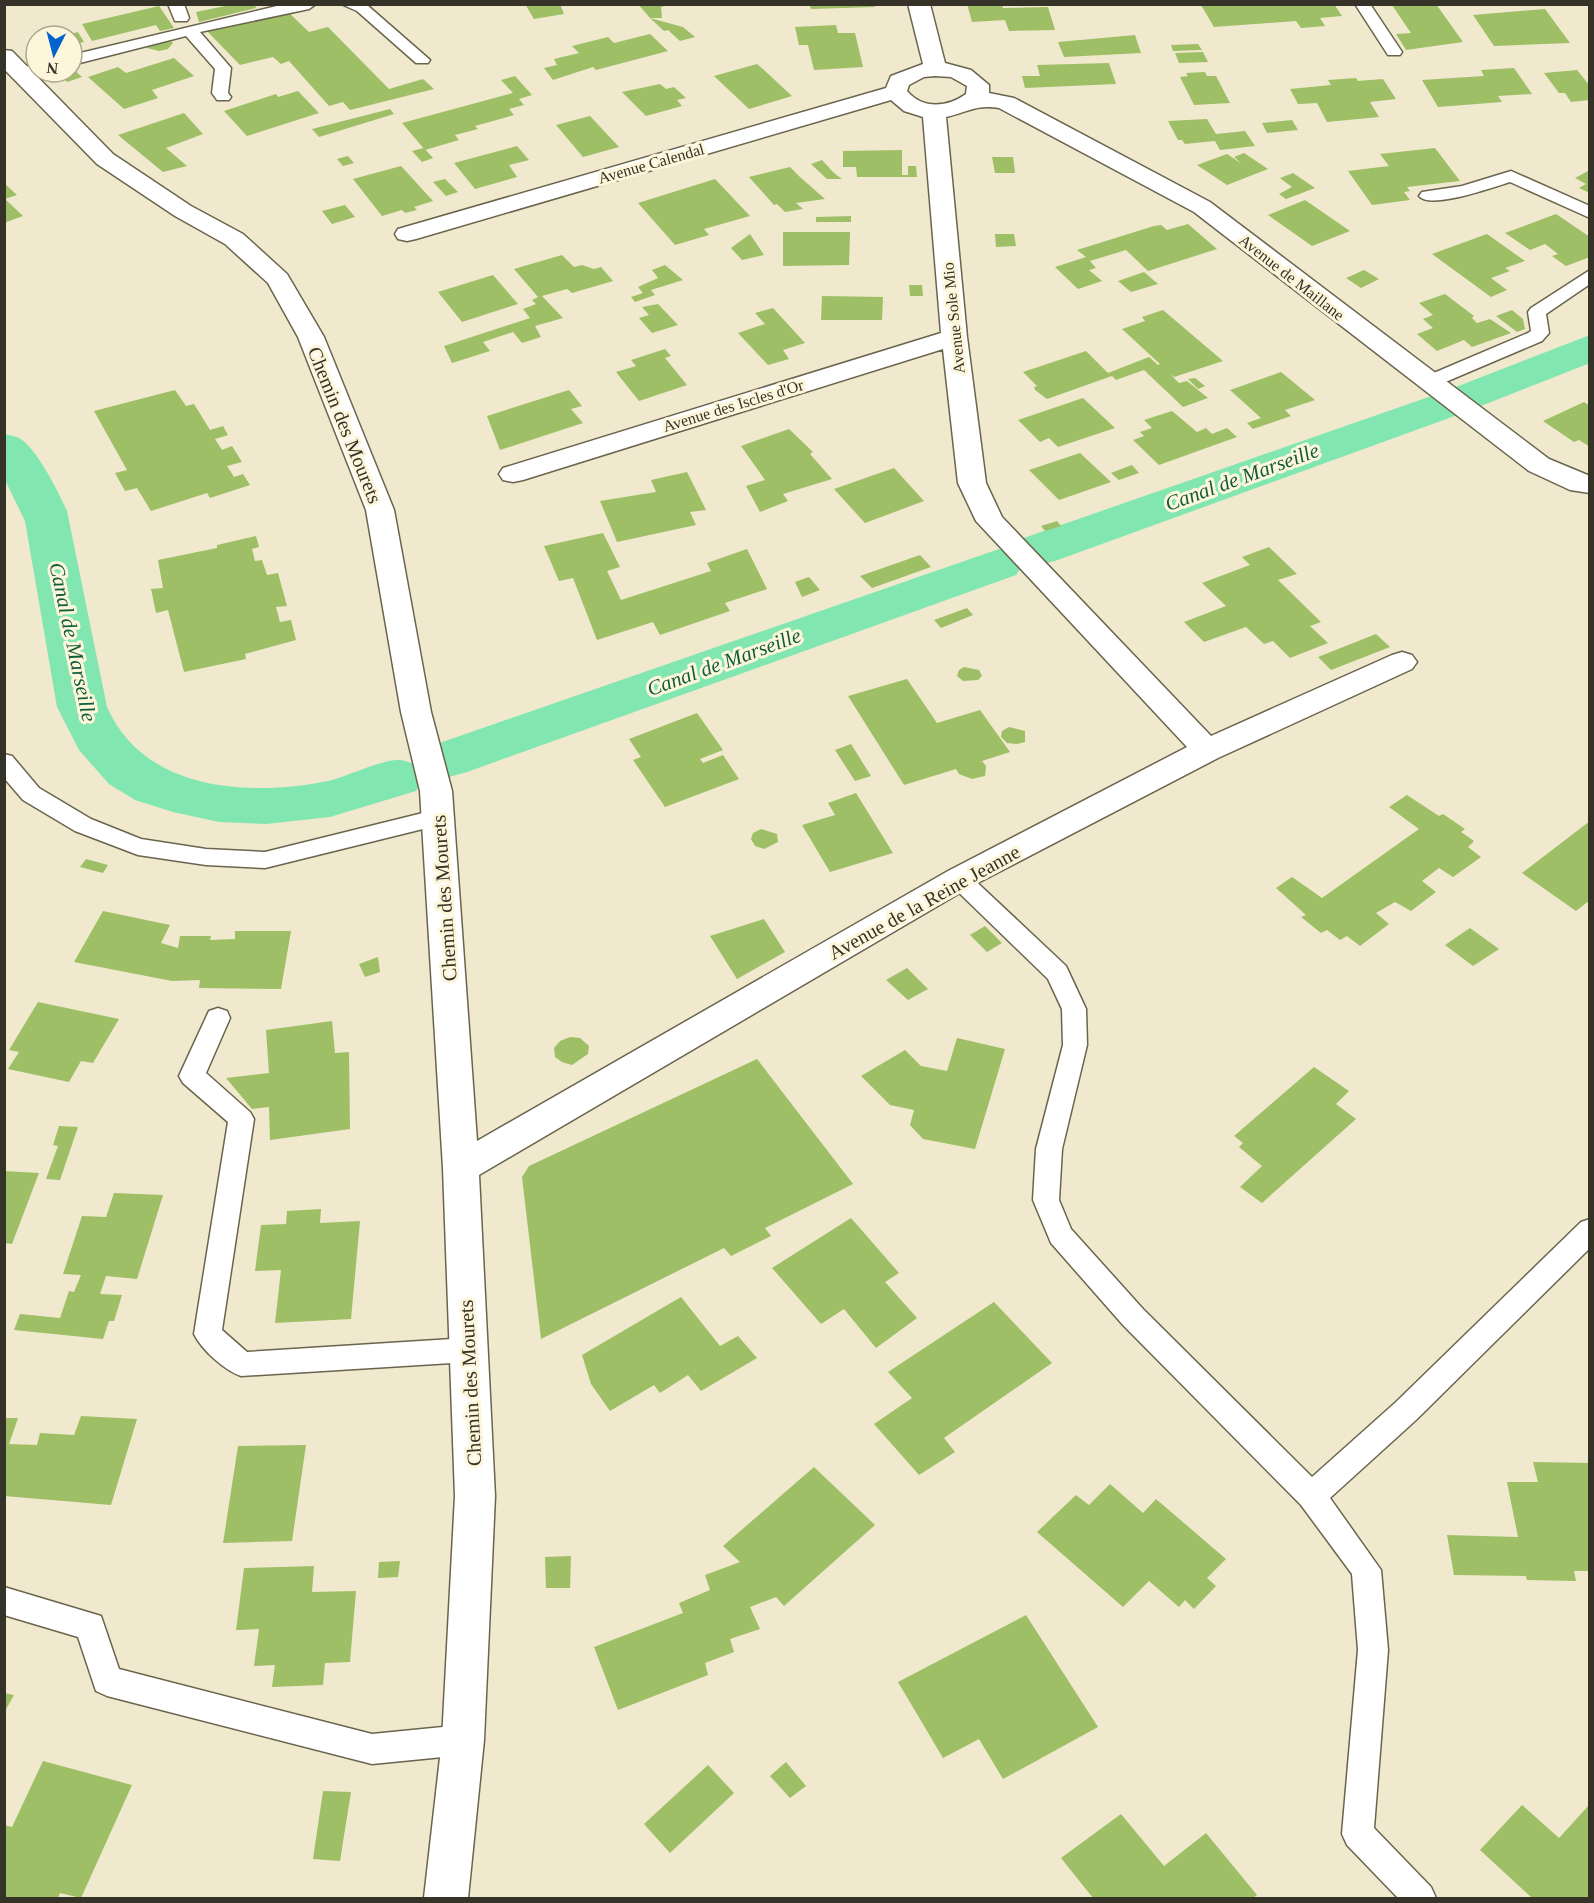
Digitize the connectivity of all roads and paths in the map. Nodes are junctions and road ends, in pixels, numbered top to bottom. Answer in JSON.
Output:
{"nodes":[{"id":1,"x":309,"y":4,"type":"edge"},
{"id":2,"x":348,"y":4,"type":"edge"},
{"id":3,"x":919,"y":4,"type":"edge"},
{"id":4,"x":1362,"y":4,"type":"edge"},
{"id":5,"x":182,"y":17,"type":"edge"},
{"id":6,"x":1394,"y":52,"type":"dead end"},
{"id":7,"x":84,"y":55,"type":"edge"},
{"id":8,"x":422,"y":60,"type":"dead end"},
{"id":9,"x":21,"y":66,"type":"edge"},
{"id":10,"x":935,"y":69,"type":"junction"},
{"id":11,"x":896,"y":92,"type":"junction"},
{"id":12,"x":223,"y":97,"type":"dead end"},
{"id":13,"x":977,"y":97,"type":"junction"},
{"id":14,"x":934,"y":111,"type":"junction"},
{"id":15,"x":1428,"y":195,"type":"dead end"},
{"id":16,"x":1590,"y":213,"type":"edge"},
{"id":17,"x":407,"y":234,"type":"dead end"},
{"id":18,"x":1590,"y":275,"type":"edge"},
{"id":19,"x":954,"y":337,"type":"junction"},
{"id":20,"x":1435,"y":387,"type":"junction"},
{"id":21,"x":513,"y":474,"type":"dead end"},
{"id":22,"x":1590,"y":485,"type":"edge"},
{"id":23,"x":1402,"y":662,"type":"dead end"},
{"id":24,"x":1207,"y":750,"type":"junction"},
{"id":25,"x":4,"y":762,"type":"edge"},
{"id":26,"x":438,"y":804,"type":"junction"},
{"id":27,"x":959,"y":879,"type":"junction"},
{"id":28,"x":218,"y":1018,"type":"dead end"},
{"id":29,"x":460,"y":1168,"type":"junction"},
{"id":30,"x":1590,"y":1230,"type":"edge"},
{"id":31,"x":468,"y":1350,"type":"junction"},
{"id":32,"x":1311,"y":1496,"type":"junction"},
{"id":33,"x":4,"y":1601,"type":"edge"},
{"id":34,"x":463,"y":1740,"type":"junction"},
{"id":35,"x":446,"y":1899,"type":"edge"},
{"id":36,"x":1420,"y":1899,"type":"edge"}],
"edges":[{"from":1,"to":5,"type":"lane"},
{"from":2,"to":8,"type":"lane"},
{"from":3,"to":10,"type":"street"},
{"from":4,"to":6,"type":"lane"},
{"from":5,"to":7,"type":"lane"},
{"from":5,"to":12,"type":"lane"},
{"from":9,"to":26,"type":"street","name":"Chemin des Mourets"},
{"from":10,"to":11,"type":"street"},
{"from":10,"to":13,"type":"street"},
{"from":11,"to":14,"type":"street"},
{"from":11,"to":17,"type":"street","name":"Avenue Calendal"},
{"from":13,"to":14,"type":"street"},
{"from":13,"to":20,"type":"street","name":"Avenue de Maillane"},
{"from":14,"to":19,"type":"street","name":"Avenue Sole Mio"},
{"from":15,"to":16,"type":"lane"},
{"from":18,"to":20,"type":"lane"},
{"from":19,"to":21,"type":"street","name":"Avenue des Iscles d'Or"},
{"from":19,"to":24,"type":"street","name":"Avenue Sole Mio"},
{"from":20,"to":22,"type":"street","name":"Avenue de Maillane"},
{"from":23,"to":24,"type":"street","name":"Avenue de la Reine Jeanne"},
{"from":24,"to":27,"type":"street","name":"Avenue de la Reine Jeanne"},
{"from":25,"to":26,"type":"lane"},
{"from":26,"to":29,"type":"street","name":"Chemin des Mourets"},
{"from":27,"to":29,"type":"street","name":"Avenue de la Reine Jeanne"},
{"from":27,"to":32,"type":"lane"},
{"from":28,"to":31,"type":"lane"},
{"from":29,"to":31,"type":"street","name":"Chemin des Mourets"},
{"from":30,"to":32,"type":"lane"},
{"from":31,"to":34,"type":"street","name":"Chemin des Mourets"},
{"from":32,"to":36,"type":"lane"},
{"from":33,"to":34,"type":"lane"},
{"from":34,"to":35,"type":"street","name":"Chemin des Mourets"}]}
